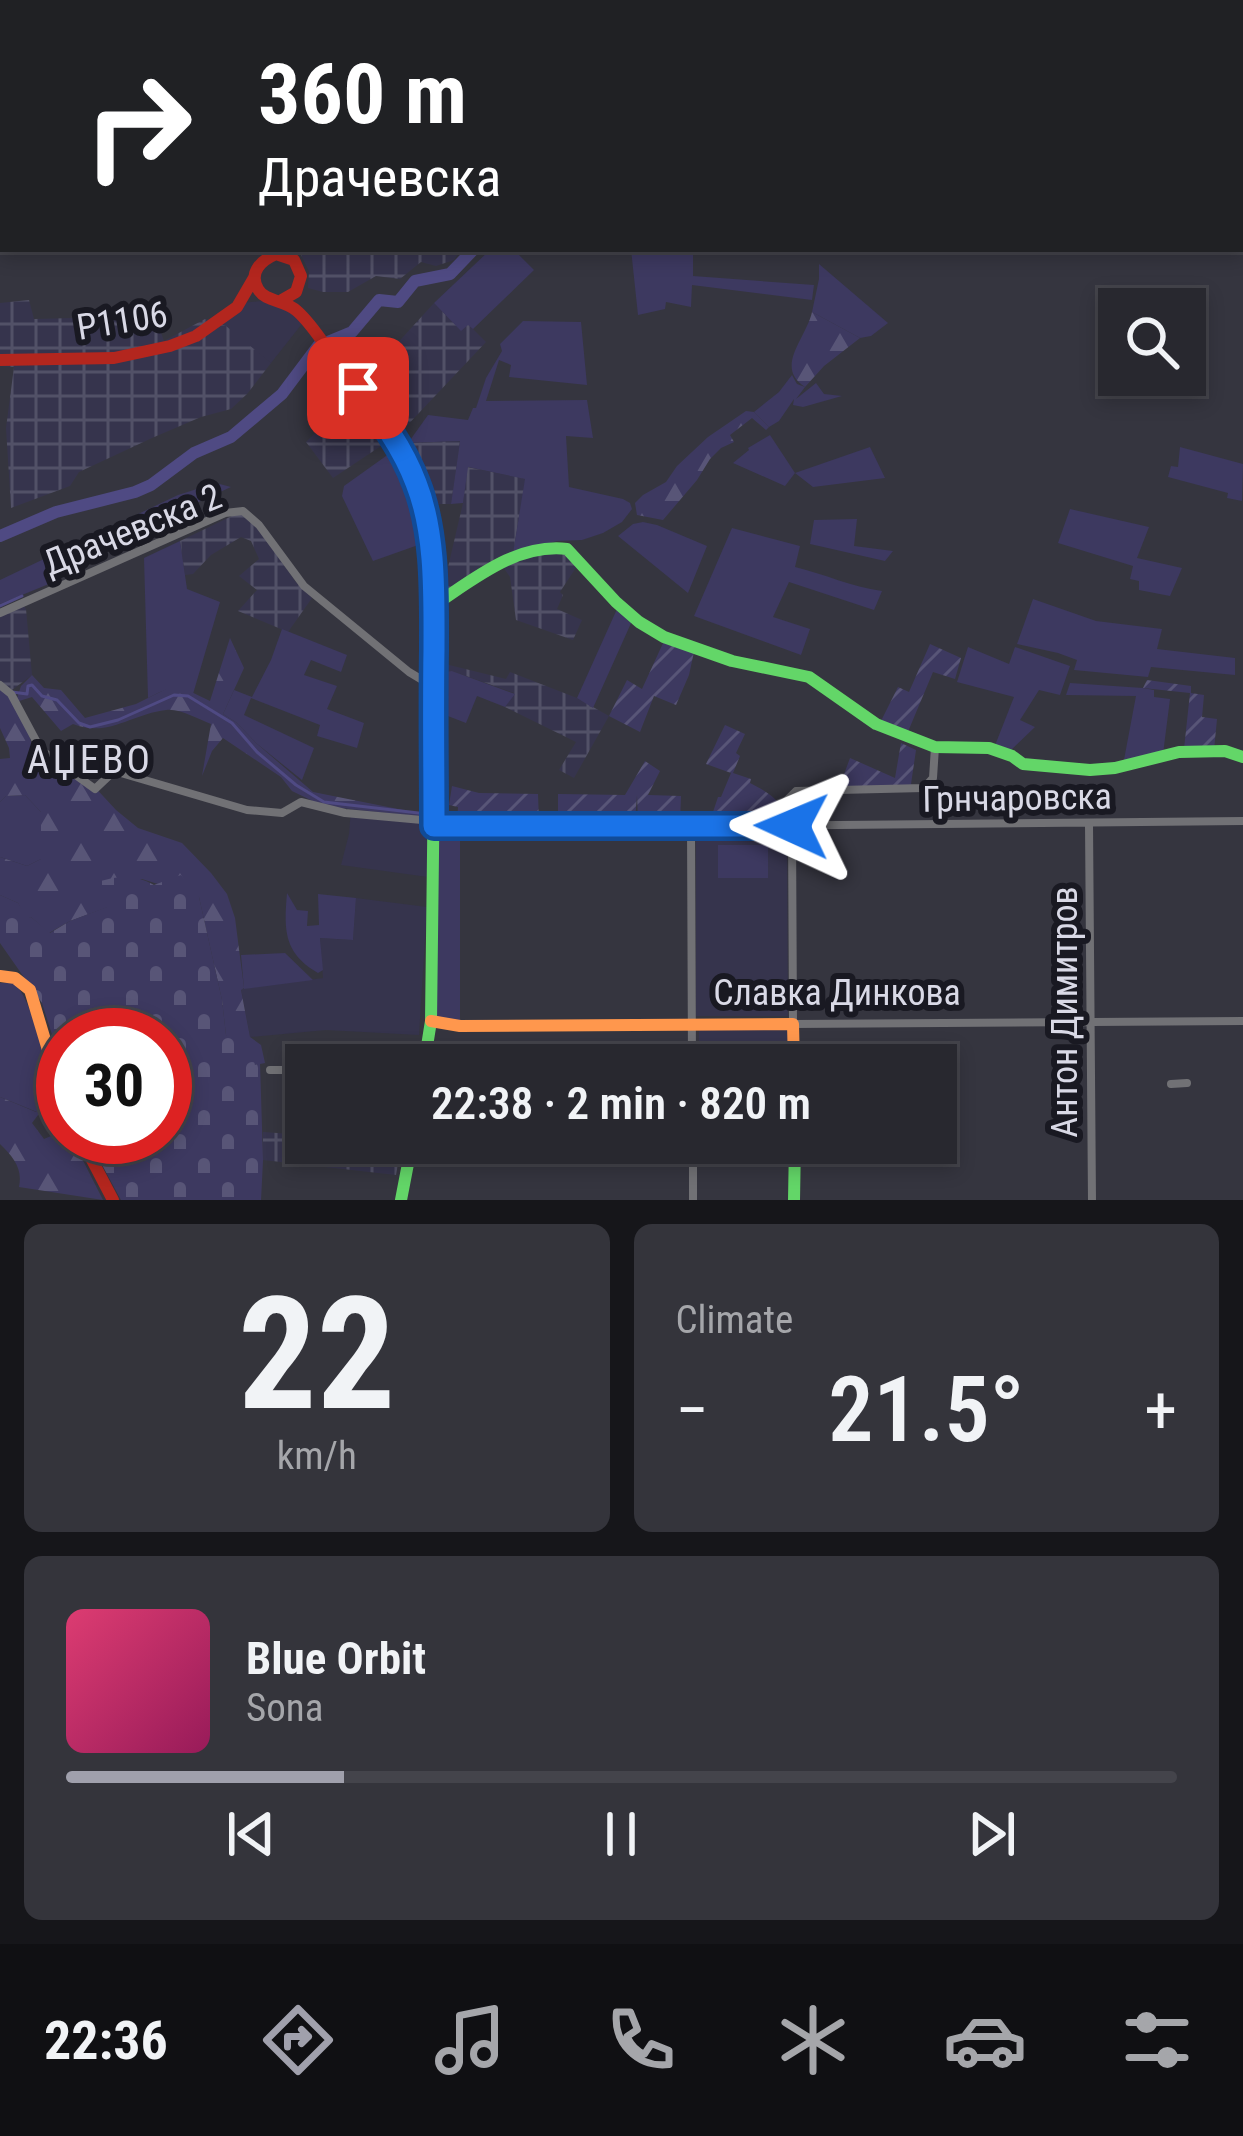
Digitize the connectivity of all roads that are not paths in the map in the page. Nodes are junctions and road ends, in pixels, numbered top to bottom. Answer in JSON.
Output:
{"nodes":[{"id":1,"x":273,"y":252,"type":"edge"},
{"id":2,"x":292,"y":255,"type":"edge"},
{"id":3,"x":255,"y":276,"type":"junction"},
{"id":4,"x":296,"y":292,"type":"junction"},
{"id":5,"x":277,"y":300,"type":"junction"},
{"id":6,"x":241,"y":303,"type":"junction"},
{"id":7,"x":299,"y":313,"type":"junction"},
{"id":8,"x":0,"y":360,"type":"edge"},
{"id":9,"x":433,"y":606,"type":"junction"},
{"id":10,"x":0,"y":613,"type":"edge"},
{"id":11,"x":0,"y":685,"type":"edge"},
{"id":12,"x":434,"y":687,"type":"junction"},
{"id":13,"x":935,"y":747,"type":"junction"},
{"id":14,"x":1243,"y":757,"type":"edge"},
{"id":15,"x":1243,"y":821,"type":"edge"},
{"id":16,"x":434,"y":823,"type":"junction"},
{"id":17,"x":1089,"y":824,"type":"junction"},
{"id":18,"x":691,"y":826,"type":"junction"},
{"id":19,"x":792,"y":826,"type":"junction"},
{"id":20,"x":0,"y":976,"type":"edge"},
{"id":21,"x":36,"y":1011,"type":"edge"},
{"id":22,"x":1243,"y":1021,"type":"edge"},
{"id":23,"x":1090,"y":1022,"type":"junction"},
{"id":24,"x":436,"y":1023,"type":"junction"},
{"id":25,"x":692,"y":1023,"type":"junction"},
{"id":26,"x":793,"y":1024,"type":"junction"},
{"id":27,"x":430,"y":1044,"type":"edge"},
{"id":28,"x":692,"y":1044,"type":"edge"},
{"id":29,"x":793,"y":1044,"type":"edge"},
{"id":30,"x":270,"y":1070,"type":"dead end"},
{"id":31,"x":285,"y":1070,"type":"edge"},
{"id":32,"x":1171,"y":1084,"type":"dead end"},
{"id":33,"x":1186,"y":1084,"type":"dead end"},
{"id":34,"x":94,"y":1164,"type":"edge"},
{"id":35,"x":408,"y":1164,"type":"edge"},
{"id":36,"x":693,"y":1164,"type":"edge"},
{"id":37,"x":795,"y":1164,"type":"edge"},
{"id":38,"x":113,"y":1200,"type":"edge"},
{"id":39,"x":400,"y":1200,"type":"edge"},
{"id":40,"x":693,"y":1200,"type":"edge"},
{"id":41,"x":794,"y":1200,"type":"edge"},
{"id":42,"x":1092,"y":1200,"type":"edge"}],
"edges":[{"from":1,"to":2,"type":"street"},
{"from":1,"to":3,"type":"street"},
{"from":2,"to":4,"type":"street"},
{"from":3,"to":5,"type":"street"},
{"from":3,"to":6,"type":"street"},
{"from":4,"to":5,"type":"street"},
{"from":4,"to":7,"type":"street"},
{"from":5,"to":6,"type":"street"},
{"from":5,"to":7,"type":"street"},
{"from":6,"to":8,"type":"street","name":"P1106"},
{"from":7,"to":9,"type":"street"},
{"from":9,"to":12,"type":"street"},
{"from":9,"to":13,"type":"street"},
{"from":10,"to":12,"type":"street","name":"Драчевска 2"},
{"from":11,"to":16,"type":"street","name":"Грнчаровска"},
{"from":12,"to":16,"type":"street"},
{"from":13,"to":14,"type":"street"},
{"from":13,"to":19,"type":"street","name":"Грнчаровска"},
{"from":15,"to":17,"type":"street","name":"Грнчаровска"},
{"from":16,"to":18,"type":"street","name":"Грнчаровска"},
{"from":16,"to":24,"type":"street"},
{"from":17,"to":19,"type":"street","name":"Грнчаровска"},
{"from":17,"to":23,"type":"street","name":"Антон Димитров"},
{"from":18,"to":19,"type":"street","name":"Грнчаровска"},
{"from":18,"to":25,"type":"street"},
{"from":19,"to":26,"type":"street"},
{"from":20,"to":21,"type":"street"},
{"from":22,"to":23,"type":"street","name":"Славка Динкова"},
{"from":23,"to":26,"type":"street","name":"Славка Динкова"},
{"from":23,"to":42,"type":"street","name":"Антон Димитров"},
{"from":24,"to":25,"type":"street","name":"Славка Динкова"},
{"from":24,"to":27,"type":"street"},
{"from":25,"to":26,"type":"street","name":"Славка Динкова"},
{"from":25,"to":28,"type":"street"},
{"from":26,"to":29,"type":"street"},
{"from":30,"to":31,"type":"street"},
{"from":32,"to":33,"type":"street"},
{"from":34,"to":38,"type":"street"},
{"from":35,"to":39,"type":"street"},
{"from":36,"to":40,"type":"street"},
{"from":37,"to":41,"type":"street"}]}
